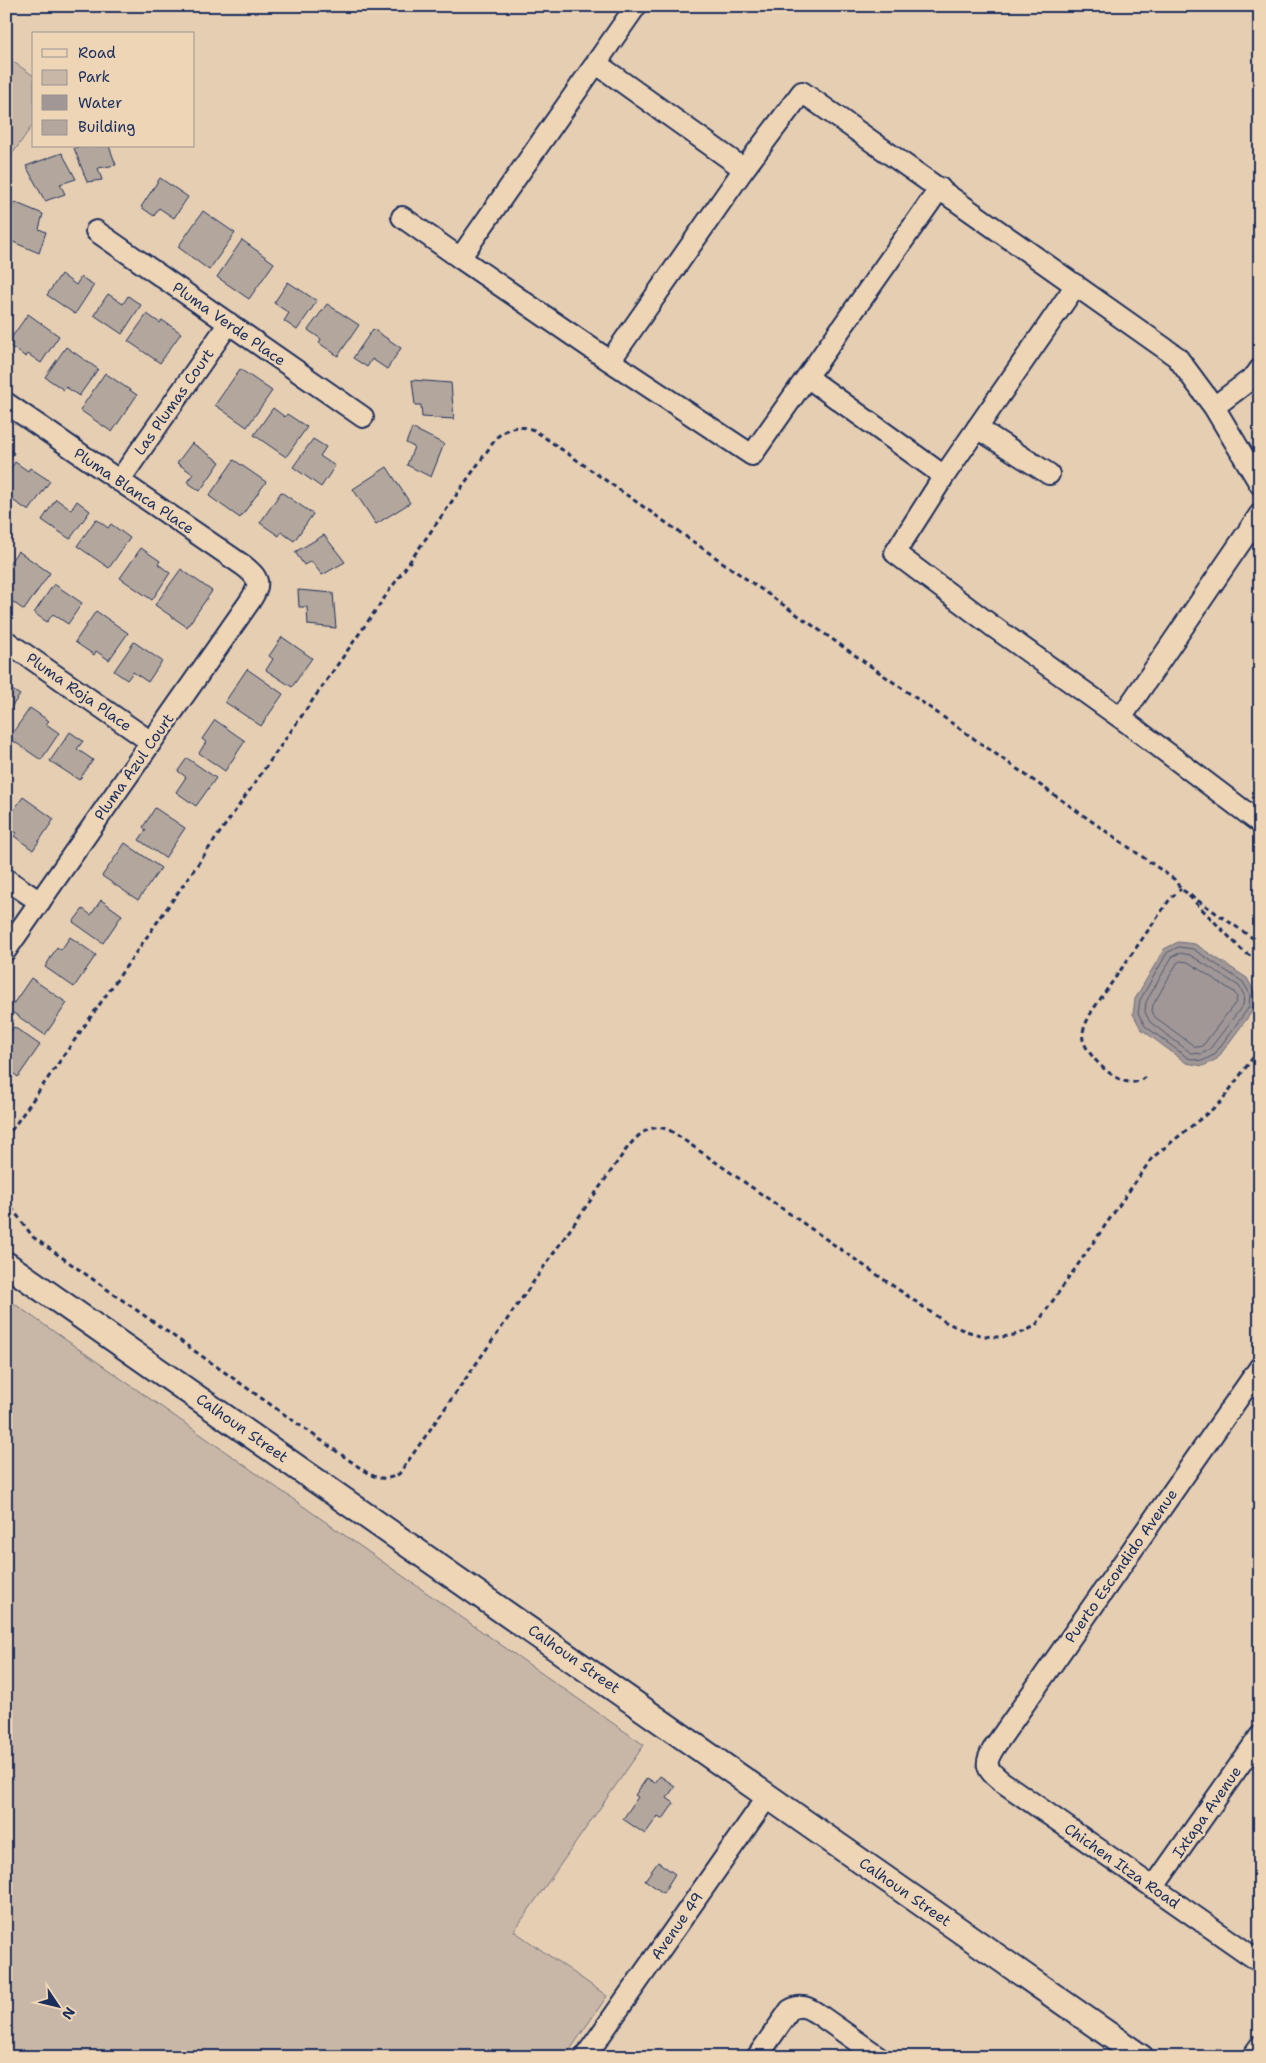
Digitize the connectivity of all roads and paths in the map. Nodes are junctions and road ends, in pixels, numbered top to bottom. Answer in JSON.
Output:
{"nodes":[{"id":1,"x":636,"y":6,"type":"edge"},
{"id":2,"x":597,"y":64,"type":"junction"},
{"id":3,"x":744,"y":169,"type":"junction"},
{"id":4,"x":940,"y":188,"type":"junction"},
{"id":5,"x":402,"y":217,"type":"dead end"},
{"id":6,"x":96,"y":231,"type":"dead end"},
{"id":7,"x":460,"y":258,"type":"junction"},
{"id":8,"x":1076,"y":285,"type":"junction"},
{"id":9,"x":229,"y":324,"type":"junction"},
{"id":10,"x":610,"y":362,"type":"junction"},
{"id":11,"x":1260,"y":369,"type":"edge"},
{"id":12,"x":806,"y":377,"type":"junction"},
{"id":13,"x":6,"y":403,"type":"edge"},
{"id":14,"x":1214,"y":406,"type":"junction"},
{"id":15,"x":363,"y":417,"type":"dead end"},
{"id":16,"x":977,"y":428,"type":"junction"},
{"id":17,"x":1049,"y":474,"type":"dead end"},
{"id":18,"x":944,"y":476,"type":"junction"},
{"id":19,"x":119,"y":481,"type":"junction"},
{"id":20,"x":1260,"y":484,"type":"edge"},
{"id":21,"x":1260,"y":514,"type":"edge"},
{"id":22,"x":258,"y":582,"type":"joint"},
{"id":23,"x":6,"y":641,"type":"edge"},
{"id":24,"x":1121,"y":718,"type":"junction"},
{"id":25,"x":151,"y":742,"type":"junction"},
{"id":26,"x":1260,"y":823,"type":"edge"},
{"id":27,"x":6,"y":879,"type":"edge"},
{"id":28,"x":1181,"y":888,"type":"junction"},
{"id":29,"x":40,"y":902,"type":"junction"},
{"id":30,"x":1260,"y":943,"type":"edge"},
{"id":31,"x":6,"y":950,"type":"edge"},
{"id":32,"x":1260,"y":962,"type":"edge"},
{"id":33,"x":1260,"y":1048,"type":"edge"},
{"id":34,"x":1145,"y":1076,"type":"dead end"},
{"id":35,"x":6,"y":1138,"type":"edge"},
{"id":36,"x":6,"y":1200,"type":"edge"},
{"id":37,"x":6,"y":1264,"type":"edge"},
{"id":38,"x":1260,"y":1367,"type":"edge"},
{"id":39,"x":1260,"y":1736,"type":"edge"},
{"id":40,"x":987,"y":1766,"type":"joint"},
{"id":41,"x":768,"y":1796,"type":"junction"},
{"id":42,"x":1153,"y":1888,"type":"junction"},
{"id":43,"x":1260,"y":1962,"type":"edge"},
{"id":44,"x":1260,"y":2046,"type":"edge"},
{"id":45,"x":586,"y":2057,"type":"edge"},
{"id":46,"x":757,"y":2057,"type":"edge"},
{"id":47,"x":879,"y":2057,"type":"edge"},
{"id":48,"x":1140,"y":2057,"type":"edge"},
{"id":49,"x":1252,"y":2057,"type":"edge"}],
"edges":[{"from":1,"to":2,"type":"street"},
{"from":2,"to":3,"type":"street"},
{"from":2,"to":7,"type":"street"},
{"from":3,"to":4,"type":"street"},
{"from":3,"to":10,"type":"street"},
{"from":4,"to":8,"type":"street"},
{"from":4,"to":12,"type":"street"},
{"from":5,"to":7,"type":"street"},
{"from":6,"to":9,"type":"street","name":"Pluma Verde Place"},
{"from":7,"to":10,"type":"street"},
{"from":8,"to":14,"type":"street"},
{"from":8,"to":16,"type":"street"},
{"from":9,"to":15,"type":"street","name":"Pluma Verde Place"},
{"from":9,"to":19,"type":"street","name":"Las Plumas Court"},
{"from":10,"to":12,"type":"street"},
{"from":11,"to":14,"type":"street"},
{"from":12,"to":18,"type":"street"},
{"from":13,"to":19,"type":"street","name":"Pluma Blanca Place"},
{"from":14,"to":20,"type":"street"},
{"from":16,"to":17,"type":"street"},
{"from":16,"to":18,"type":"street"},
{"from":18,"to":24,"type":"street"},
{"from":19,"to":22,"type":"street","name":"Pluma Blanca Place"},
{"from":21,"to":24,"type":"street"},
{"from":22,"to":25,"type":"street","name":"Pluma Azul Court"},
{"from":23,"to":25,"type":"street","name":"Pluma Roja Place"},
{"from":24,"to":26,"type":"street"},
{"from":25,"to":29,"type":"street","name":"Pluma Azul Court"},
{"from":27,"to":29,"type":"street"},
{"from":28,"to":30,"type":"path"},
{"from":28,"to":32,"type":"path"},
{"from":28,"to":34,"type":"path"},
{"from":28,"to":35,"type":"path"},
{"from":29,"to":31,"type":"street","name":"Pluma Azul Court"},
{"from":33,"to":36,"type":"path"},
{"from":37,"to":41,"type":"street","name":"Calhoun Street"},
{"from":38,"to":40,"type":"street","name":"Puerto Escondido Avenue"},
{"from":39,"to":42,"type":"street","name":"Ixtapa Avenue"},
{"from":40,"to":42,"type":"street","name":"Chichen Itza Road"},
{"from":41,"to":45,"type":"street","name":"Avenue 49"},
{"from":41,"to":48,"type":"street","name":"Calhoun Street"},
{"from":42,"to":43,"type":"street","name":"Chichen Itza Road"},
{"from":44,"to":49,"type":"street"},
{"from":46,"to":47,"type":"street"}]}
